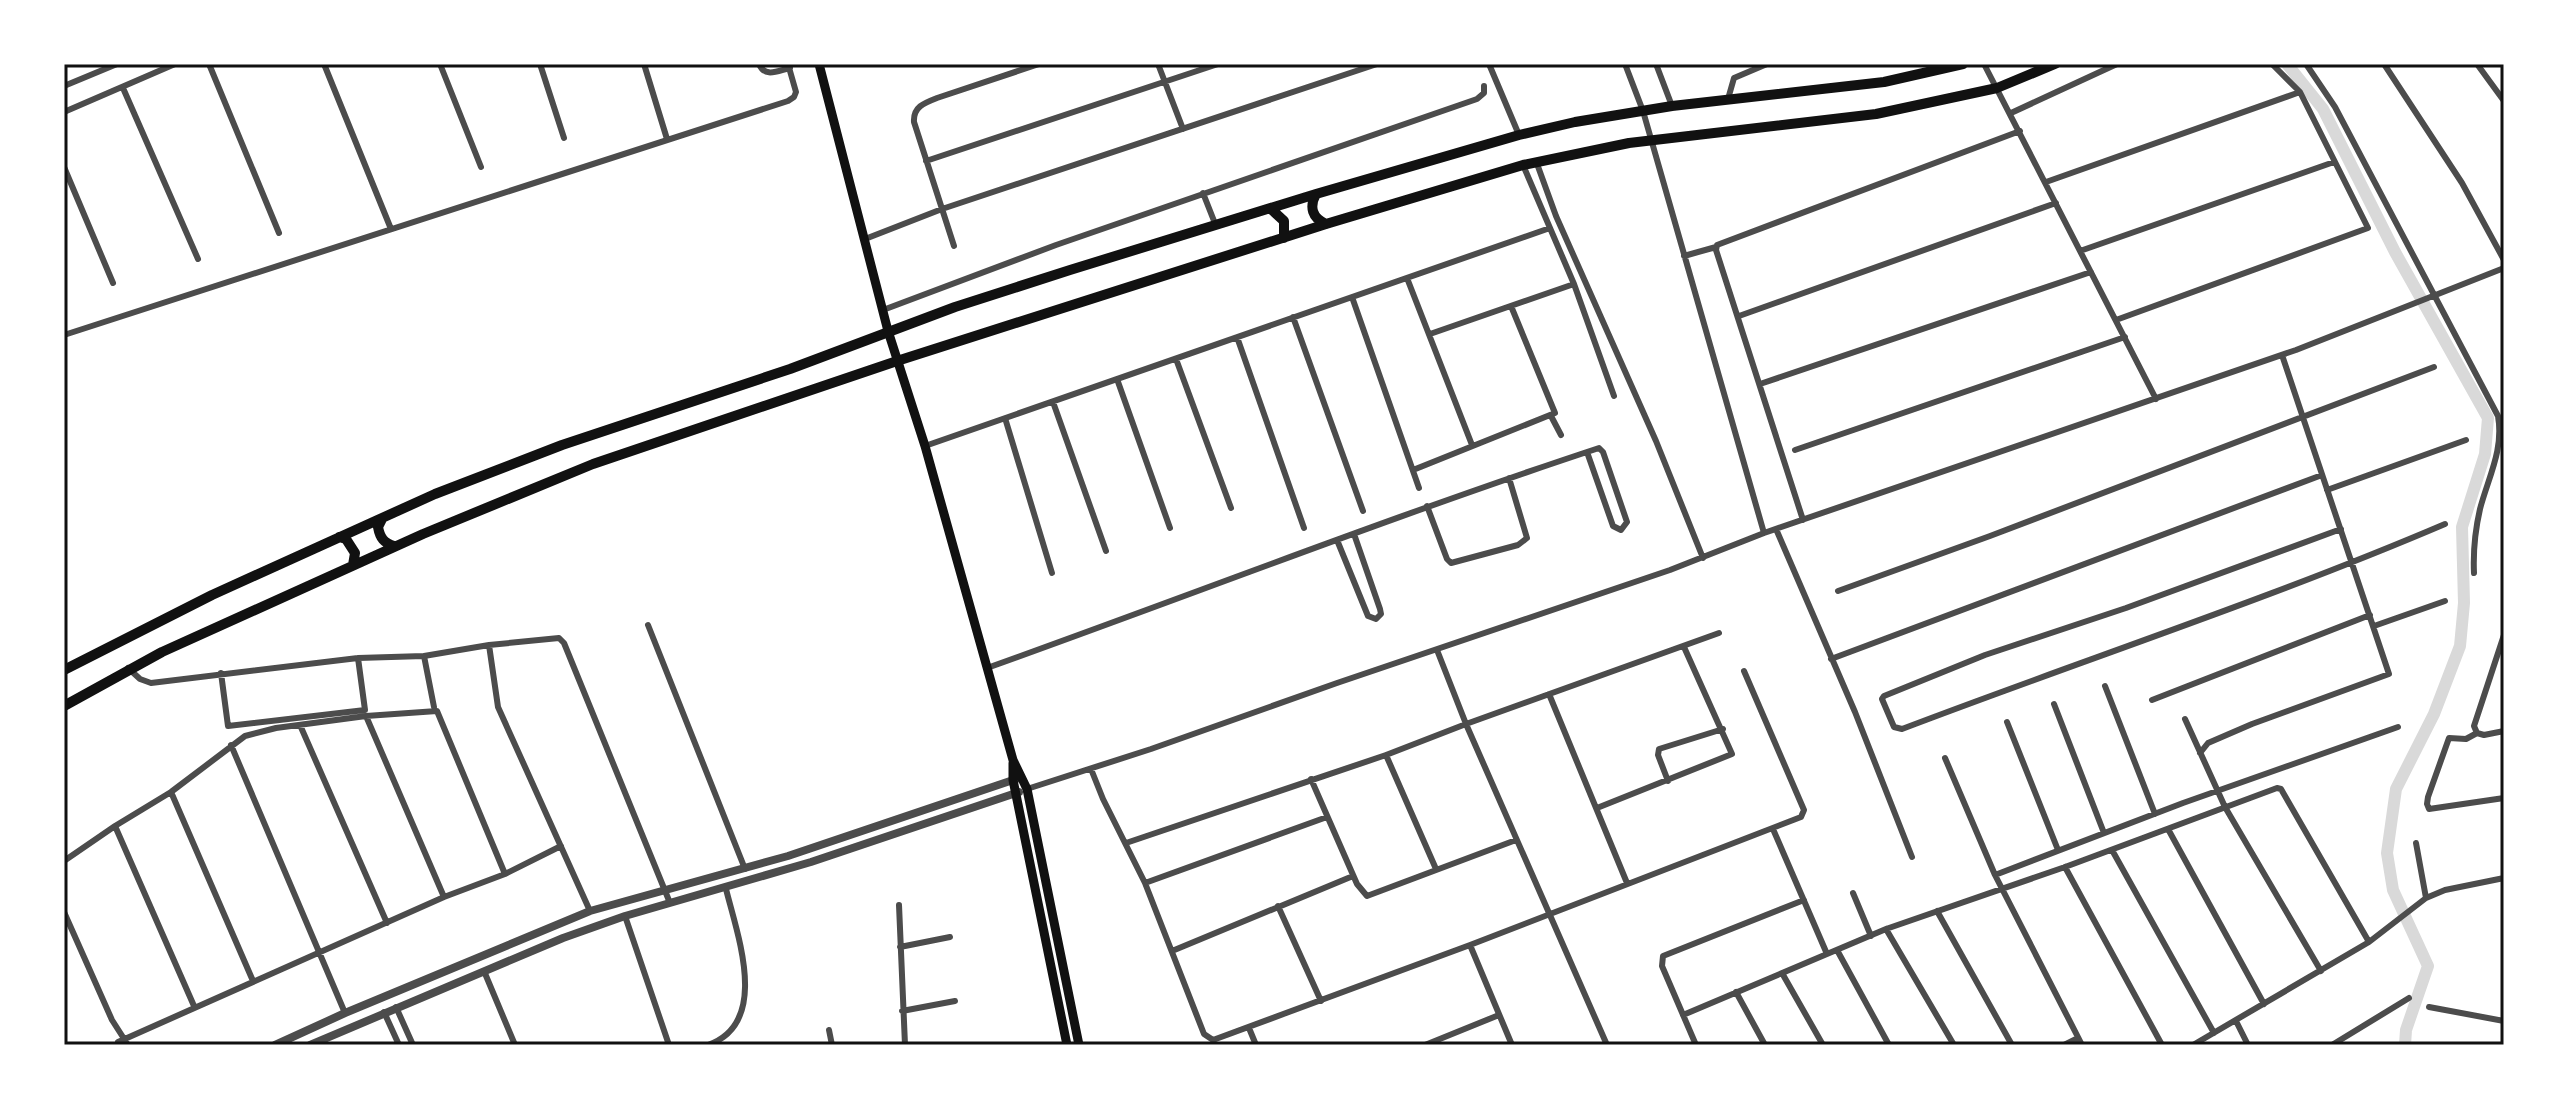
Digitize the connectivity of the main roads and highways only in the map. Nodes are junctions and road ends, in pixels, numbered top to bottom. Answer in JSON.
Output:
{"nodes":[{"id":1,"x":819,"y":64,"type":"edge"},
{"id":2,"x":1963,"y":64,"type":"edge"},
{"id":3,"x":2055,"y":64,"type":"edge"},
{"id":4,"x":1316,"y":194,"type":"junction"},
{"id":5,"x":1271,"y":209,"type":"junction"},
{"id":6,"x":1326,"y":224,"type":"junction"},
{"id":7,"x":1284,"y":238,"type":"junction"},
{"id":8,"x":888,"y":331,"type":"junction"},
{"id":9,"x":897,"y":361,"type":"junction"},
{"id":10,"x":382,"y":519,"type":"junction"},
{"id":11,"x":339,"y":537,"type":"junction"},
{"id":12,"x":394,"y":546,"type":"junction"},
{"id":13,"x":353,"y":565,"type":"junction"},
{"id":14,"x":64,"y":670,"type":"edge"},
{"id":15,"x":64,"y":706,"type":"edge"},
{"id":16,"x":1022,"y":791,"type":"junction"},
{"id":17,"x":1067,"y":1045,"type":"edge"},
{"id":18,"x":1079,"y":1045,"type":"edge"}],
"edges":[{"from":1,"to":8,"type":"main road"},
{"from":2,"to":4,"type":"main road"},
{"from":3,"to":6,"type":"main road"},
{"from":4,"to":5,"type":"main road"},
{"from":4,"to":6,"type":"main road"},
{"from":5,"to":7,"type":"main road"},
{"from":5,"to":8,"type":"main road"},
{"from":6,"to":7,"type":"main road"},
{"from":7,"to":9,"type":"main road"},
{"from":8,"to":9,"type":"main road"},
{"from":8,"to":10,"type":"main road"},
{"from":9,"to":12,"type":"main road"},
{"from":9,"to":16,"type":"main road"},
{"from":10,"to":11,"type":"main road"},
{"from":10,"to":12,"type":"main road"},
{"from":11,"to":13,"type":"main road"},
{"from":11,"to":14,"type":"main road"},
{"from":12,"to":13,"type":"main road"},
{"from":13,"to":15,"type":"main road"},
{"from":16,"to":17,"type":"main road"},
{"from":16,"to":18,"type":"main road"}]}
